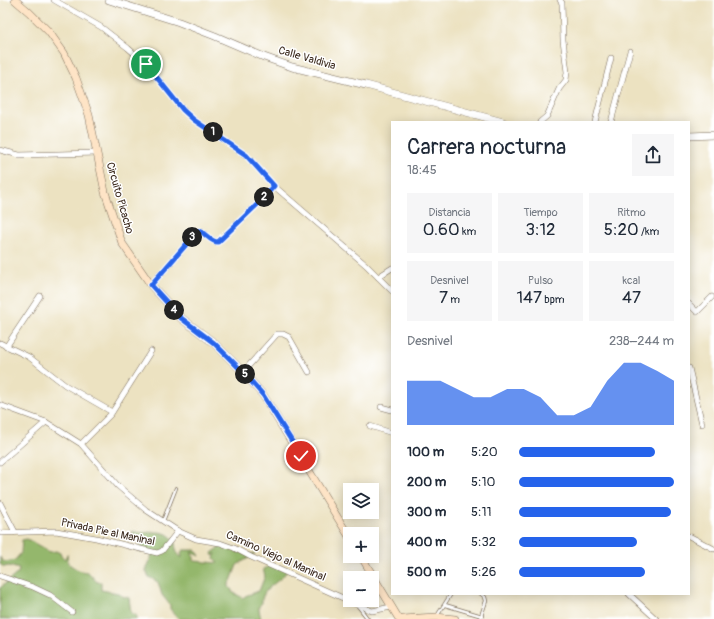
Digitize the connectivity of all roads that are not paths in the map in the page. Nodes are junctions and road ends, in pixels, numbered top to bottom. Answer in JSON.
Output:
{"nodes":[{"id":1,"x":14,"y":0,"type":"edge"},
{"id":2,"x":54,"y":0,"type":"edge"},
{"id":3,"x":109,"y":0,"type":"edge"},
{"id":4,"x":561,"y":2,"type":"edge"},
{"id":5,"x":630,"y":51,"type":"dead end"},
{"id":6,"x":611,"y":58,"type":"dead end"},
{"id":7,"x":499,"y":121,"type":"edge"},
{"id":8,"x":541,"y":121,"type":"edge"},
{"id":9,"x":595,"y":121,"type":"edge"},
{"id":10,"x":611,"y":121,"type":"edge"},
{"id":11,"x":714,"y":135,"type":"edge"},
{"id":12,"x":690,"y":136,"type":"edge"},
{"id":13,"x":0,"y":150,"type":"edge"},
{"id":14,"x":97,"y":153,"type":"junction"},
{"id":15,"x":274,"y":186,"type":"junction"},
{"id":16,"x":391,"y":269,"type":"edge"},
{"id":17,"x":378,"y":277,"type":"junction"},
{"id":18,"x":151,"y":285,"type":"junction"},
{"id":19,"x":391,"y":290,"type":"edge"},
{"id":20,"x":40,"y":296,"type":"dead end"},
{"id":21,"x":712,"y":297,"type":"dead end"},
{"id":22,"x":690,"y":305,"type":"edge"},
{"id":23,"x":0,"y":343,"type":"edge"},
{"id":24,"x":6,"y":347,"type":"junction"},
{"id":25,"x":151,"y":351,"type":"dead end"},
{"id":26,"x":243,"y":372,"type":"junction"},
{"id":27,"x":310,"y":372,"type":"dead end"},
{"id":28,"x":690,"y":372,"type":"edge"},
{"id":29,"x":0,"y":405,"type":"edge"},
{"id":30,"x":381,"y":407,"type":"dead end"},
{"id":31,"x":391,"y":410,"type":"edge"},
{"id":32,"x":112,"y":412,"type":"junction"},
{"id":33,"x":46,"y":422,"type":"junction"},
{"id":34,"x":702,"y":424,"type":"dead end"},
{"id":35,"x":370,"y":426,"type":"dead end"},
{"id":36,"x":391,"y":433,"type":"edge"},
{"id":37,"x":81,"y":444,"type":"junction"},
{"id":38,"x":0,"y":462,"type":"edge"},
{"id":39,"x":176,"y":488,"type":"dead end"},
{"id":40,"x":0,"y":503,"type":"edge"},
{"id":41,"x":163,"y":521,"type":"junction"},
{"id":42,"x":343,"y":527,"type":"edge"},
{"id":43,"x":178,"y":531,"type":"junction"},
{"id":44,"x":15,"y":532,"type":"junction"},
{"id":45,"x":0,"y":533,"type":"edge"},
{"id":46,"x":690,"y":537,"type":"edge"},
{"id":47,"x":714,"y":549,"type":"edge"},
{"id":48,"x":365,"y":563,"type":"edge"},
{"id":49,"x":0,"y":576,"type":"edge"},
{"id":50,"x":450,"y":595,"type":"edge"},
{"id":51,"x":483,"y":595,"type":"edge"},
{"id":52,"x":630,"y":595,"type":"edge"},
{"id":53,"x":343,"y":598,"type":"edge"},
{"id":54,"x":445,"y":605,"type":"junction"},
{"id":55,"x":358,"y":607,"type":"edge"},
{"id":56,"x":363,"y":607,"type":"edge"},
{"id":57,"x":391,"y":607,"type":"junction"},
{"id":58,"x":72,"y":612,"type":"dead end"},
{"id":59,"x":436,"y":617,"type":"junction"},
{"id":60,"x":481,"y":618,"type":"edge"},
{"id":61,"x":368,"y":619,"type":"edge"},
{"id":62,"x":400,"y":619,"type":"edge"},
{"id":63,"x":403,"y":619,"type":"edge"},
{"id":64,"x":455,"y":619,"type":"edge"},
{"id":65,"x":656,"y":619,"type":"edge"}],
"edges":[{"from":1,"to":14,"type":"main road","name":"Circuito Picacho"},
{"from":2,"to":15,"type":"street"},
{"from":3,"to":7,"type":"street","name":"Calle Valdivia"},
{"from":4,"to":8,"type":"street"},
{"from":5,"to":10,"type":"street"},
{"from":6,"to":9,"type":"street"},
{"from":11,"to":12,"type":"street"},
{"from":13,"to":14,"type":"street"},
{"from":14,"to":18,"type":"main road","name":"Circuito Picacho"},
{"from":15,"to":17,"type":"street"},
{"from":15,"to":18,"type":"street"},
{"from":16,"to":17,"type":"street"},
{"from":17,"to":19,"type":"street"},
{"from":18,"to":26,"type":"main road","name":"Circuito Picacho"},
{"from":20,"to":24,"type":"street"},
{"from":21,"to":22,"type":"street"},
{"from":23,"to":24,"type":"street"},
{"from":24,"to":32,"type":"street"},
{"from":25,"to":32,"type":"street"},
{"from":26,"to":27,"type":"street"},
{"from":26,"to":42,"type":"main road","name":"Circuito Picacho"},
{"from":28,"to":34,"type":"street"},
{"from":29,"to":33,"type":"street","name":"Camino Viejo al Maninal"},
{"from":30,"to":31,"type":"street"},
{"from":32,"to":37,"type":"street"},
{"from":33,"to":37,"type":"street","name":"Camino Viejo al Maninal"},
{"from":33,"to":38,"type":"street"},
{"from":35,"to":36,"type":"street"},
{"from":37,"to":41,"type":"street","name":"Camino Viejo al Maninal"},
{"from":39,"to":41,"type":"lane"},
{"from":40,"to":44,"type":"street"},
{"from":41,"to":43,"type":"street","name":"Camino Viejo al Maninal"},
{"from":43,"to":44,"type":"street","name":"Privada Pie al Maninal"},
{"from":43,"to":53,"type":"street","name":"Camino Viejo al Maninal"},
{"from":44,"to":45,"type":"street","name":"Privada Pie al Maninal"},
{"from":46,"to":47,"type":"street"},
{"from":48,"to":57,"type":"main road"},
{"from":49,"to":58,"type":"street"},
{"from":50,"to":54,"type":"lane"},
{"from":51,"to":60,"type":"lane"},
{"from":52,"to":65,"type":"street"},
{"from":54,"to":59,"type":"lane"},
{"from":54,"to":60,"type":"lane"},
{"from":55,"to":61,"type":"lane"},
{"from":56,"to":57,"type":"street","name":"Camino Viejo al Maninal"},
{"from":57,"to":62,"type":"main road"},
{"from":59,"to":63,"type":"main road"},
{"from":59,"to":64,"type":"main road"}]}
